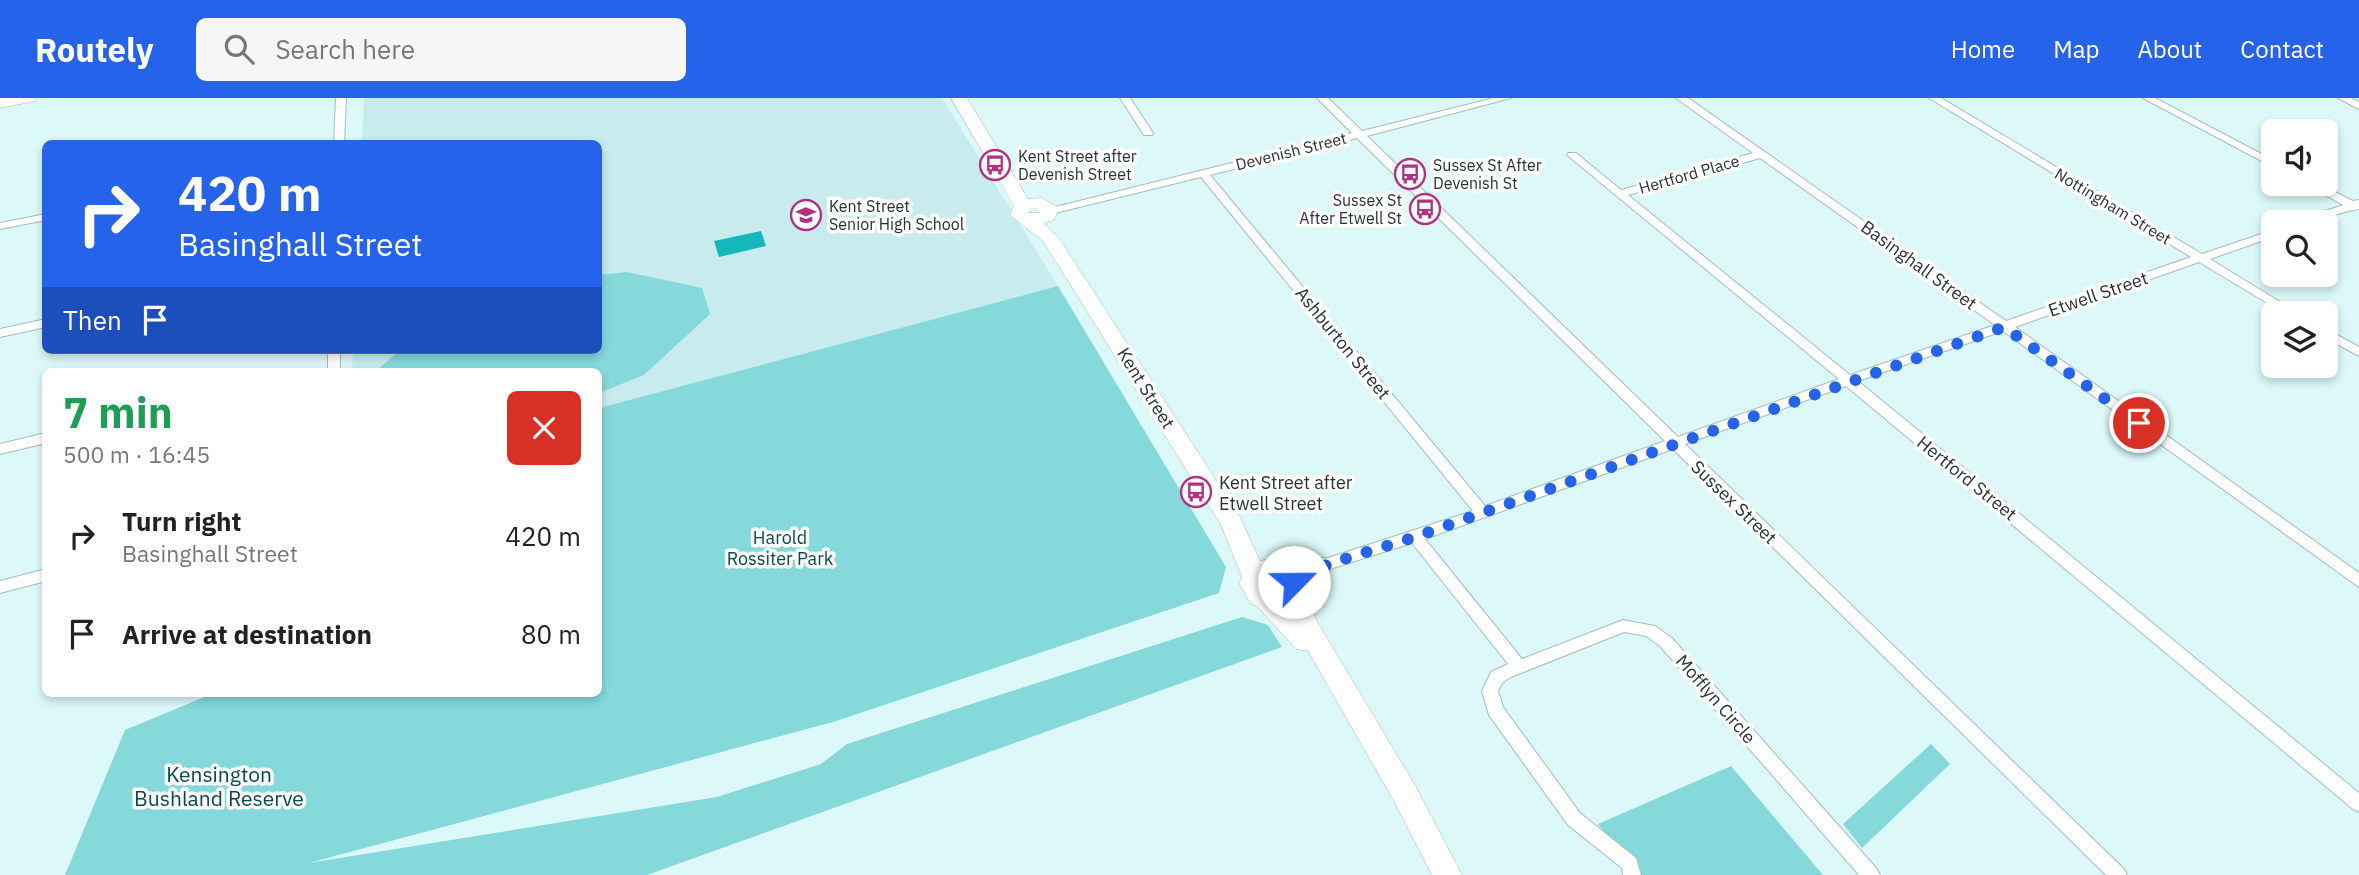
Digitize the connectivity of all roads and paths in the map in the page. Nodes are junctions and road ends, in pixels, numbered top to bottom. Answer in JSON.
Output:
{"nodes":[{"id":1,"x":29,"y":98,"type":"edge"},
{"id":2,"x":341,"y":98,"type":"edge"},
{"id":3,"x":959,"y":98,"type":"edge"},
{"id":4,"x":1125,"y":98,"type":"edge"},
{"id":5,"x":1322,"y":98,"type":"edge"},
{"id":6,"x":1506,"y":98,"type":"edge"},
{"id":7,"x":1681,"y":98,"type":"edge"},
{"id":8,"x":1934,"y":98,"type":"edge"},
{"id":9,"x":2148,"y":98,"type":"edge"},
{"id":10,"x":2343,"y":98,"type":"edge"},
{"id":11,"x":0,"y":103,"type":"edge"},
{"id":12,"x":2359,"y":106,"type":"edge"},
{"id":13,"x":1148,"y":133,"type":"dead end"},
{"id":14,"x":1359,"y":134,"type":"junction"},
{"id":15,"x":340,"y":140,"type":"edge"},
{"id":16,"x":1761,"y":154,"type":"junction"},
{"id":17,"x":1572,"y":155,"type":"dead end"},
{"id":18,"x":2261,"y":158,"type":"edge"},
{"id":19,"x":1203,"y":173,"type":"junction"},
{"id":20,"x":1618,"y":194,"type":"junction"},
{"id":21,"x":2336,"y":196,"type":"edge"},
{"id":22,"x":2357,"y":206,"type":"edge"},
{"id":23,"x":2338,"y":212,"type":"edge"},
{"id":24,"x":1040,"y":214,"type":"junction"},
{"id":25,"x":42,"y":218,"type":"edge"},
{"id":26,"x":0,"y":226,"type":"edge"},
{"id":27,"x":2261,"y":237,"type":"edge"},
{"id":28,"x":2200,"y":258,"type":"junction"},
{"id":29,"x":2272,"y":301,"type":"edge"},
{"id":30,"x":42,"y":324,"type":"edge"},
{"id":31,"x":2004,"y":327,"type":"junction"},
{"id":32,"x":0,"y":333,"type":"edge"},
{"id":33,"x":2338,"y":340,"type":"edge"},
{"id":34,"x":2359,"y":352,"type":"edge"},
{"id":35,"x":1846,"y":382,"type":"junction"},
{"id":36,"x":42,"y":439,"type":"edge"},
{"id":37,"x":1674,"y":443,"type":"junction"},
{"id":38,"x":0,"y":449,"type":"edge"},
{"id":39,"x":1483,"y":513,"type":"junction"},
{"id":40,"x":1415,"y":537,"type":"junction"},
{"id":41,"x":1240,"y":539,"type":"junction"},
{"id":42,"x":1328,"y":564,"type":"junction"},
{"id":43,"x":1253,"y":575,"type":"junction"},
{"id":44,"x":42,"y":576,"type":"edge"},
{"id":45,"x":1287,"y":578,"type":"junction"},
{"id":46,"x":2359,"y":581,"type":"edge"},
{"id":47,"x":0,"y":587,"type":"edge"},
{"id":48,"x":1266,"y":599,"type":"junction"},
{"id":49,"x":1519,"y":667,"type":"junction"},
{"id":50,"x":2359,"y":804,"type":"edge"},
{"id":51,"x":1433,"y":875,"type":"edge"},
{"id":52,"x":1447,"y":875,"type":"edge"},
{"id":53,"x":1632,"y":875,"type":"edge"},
{"id":54,"x":1871,"y":875,"type":"edge"},
{"id":55,"x":2118,"y":875,"type":"edge"}],
"edges":[{"from":1,"to":11,"type":"main road"},
{"from":2,"to":15,"type":"street"},
{"from":3,"to":24,"type":"main road","name":"Kent Street"},
{"from":4,"to":13,"type":"street"},
{"from":5,"to":14,"type":"street","name":"Sussex Street"},
{"from":6,"to":14,"type":"street","name":"Devenish Street"},
{"from":7,"to":16,"type":"street","name":"Basinghall Street"},
{"from":8,"to":28,"type":"street","name":"Nottingham Street"},
{"from":9,"to":18,"type":"street"},
{"from":10,"to":12,"type":"street"},
{"from":14,"to":19,"type":"street","name":"Devenish Street"},
{"from":14,"to":37,"type":"street","name":"Sussex Street"},
{"from":16,"to":20,"type":"street","name":"Hertford Place"},
{"from":16,"to":31,"type":"street","name":"Basinghall Street"},
{"from":17,"to":20,"type":"street","name":"Hertford Street"},
{"from":19,"to":24,"type":"street","name":"Devenish Street"},
{"from":19,"to":39,"type":"street","name":"Ashburton Street"},
{"from":20,"to":35,"type":"street","name":"Hertford Street"},
{"from":21,"to":22,"type":"street"},
{"from":22,"to":23,"type":"street"},
{"from":24,"to":41,"type":"main road","name":"Kent Street"},
{"from":25,"to":26,"type":"street"},
{"from":27,"to":28,"type":"street","name":"Etwell Street"},
{"from":28,"to":29,"type":"street","name":"Nottingham Street"},
{"from":28,"to":31,"type":"street","name":"Etwell Street"},
{"from":30,"to":32,"type":"street"},
{"from":31,"to":35,"type":"street","name":"Etwell Street"},
{"from":31,"to":46,"type":"street","name":"Basinghall Street"},
{"from":33,"to":34,"type":"street"},
{"from":35,"to":37,"type":"street","name":"Etwell Street"},
{"from":35,"to":50,"type":"street","name":"Hertford Street"},
{"from":36,"to":38,"type":"street"},
{"from":37,"to":39,"type":"street","name":"Etwell Street"},
{"from":37,"to":55,"type":"street","name":"Sussex Street"},
{"from":39,"to":40,"type":"street","name":"Etwell Street"},
{"from":40,"to":42,"type":"street","name":"Etwell Street"},
{"from":40,"to":49,"type":"street"},
{"from":41,"to":43,"type":"main road","name":"Kent Street"},
{"from":41,"to":45,"type":"main road","name":"Kent Street"},
{"from":42,"to":45,"type":"street","name":"Etwell Street"},
{"from":42,"to":45,"type":"street","name":"Etwell Street"},
{"from":43,"to":45,"type":"main road"},
{"from":43,"to":48,"type":"main road"},
{"from":44,"to":47,"type":"street"},
{"from":45,"to":48,"type":"main road"},
{"from":45,"to":52,"type":"main road"},
{"from":48,"to":51,"type":"main road"},
{"from":49,"to":53,"type":"street","name":"Mofflyn Circle"},
{"from":49,"to":54,"type":"street","name":"Mofflyn Circle"}]}
